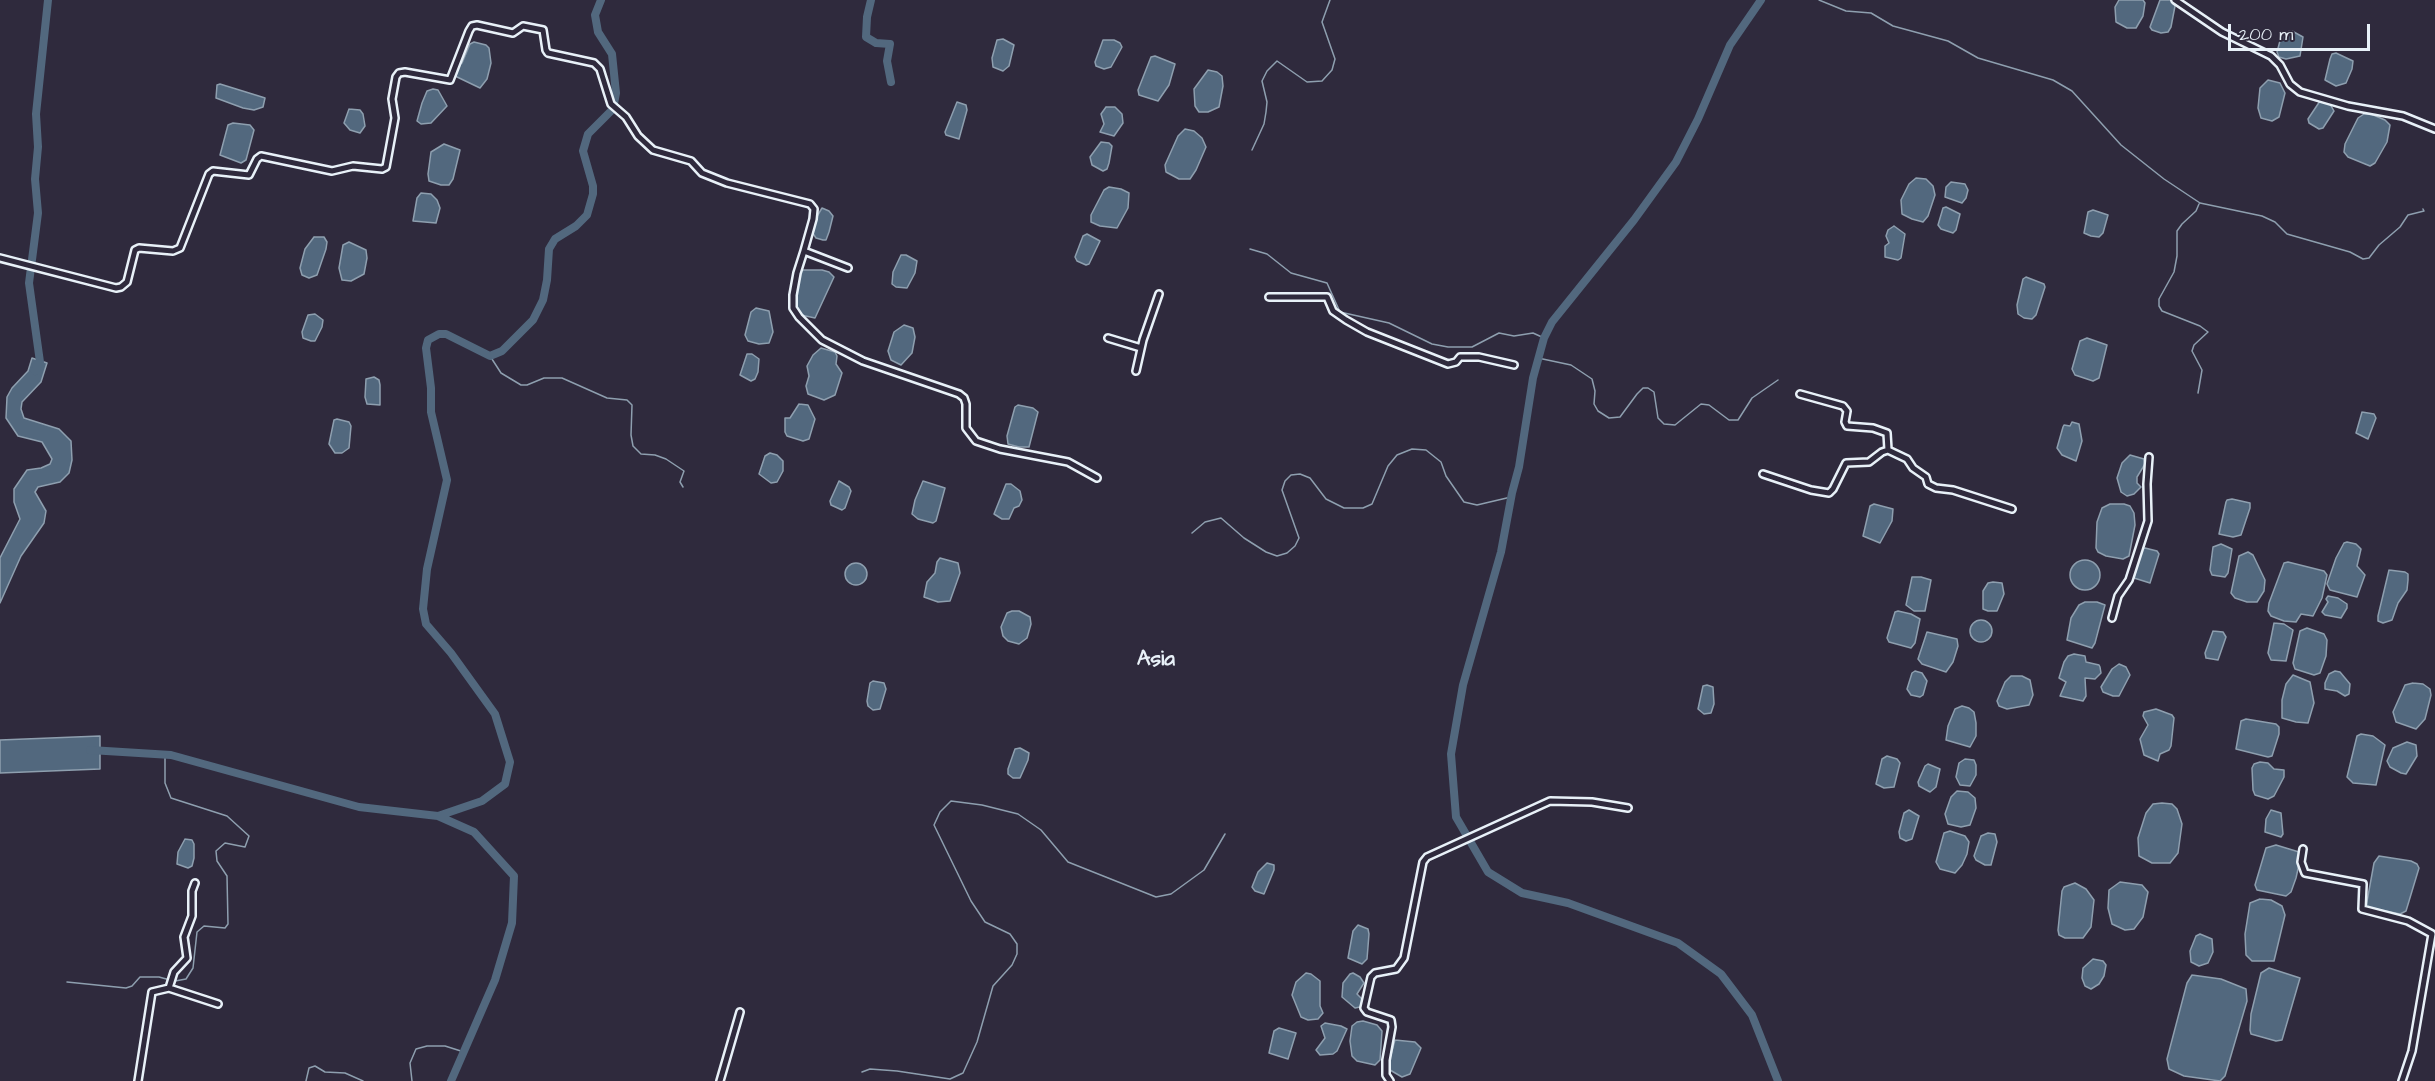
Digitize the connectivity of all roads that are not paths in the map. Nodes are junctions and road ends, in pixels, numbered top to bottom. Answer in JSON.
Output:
{"nodes":[{"id":1,"x":2175,"y":0,"type":"edge"},
{"id":2,"x":2435,"y":129,"type":"edge"},
{"id":3,"x":804,"y":251,"type":"junction"},
{"id":4,"x":0,"y":258,"type":"edge"},
{"id":5,"x":848,"y":268,"type":"dead end"},
{"id":6,"x":1159,"y":294,"type":"dead end"},
{"id":7,"x":1269,"y":297,"type":"dead end"},
{"id":8,"x":1108,"y":338,"type":"dead end"},
{"id":9,"x":1141,"y":348,"type":"junction"},
{"id":10,"x":1514,"y":365,"type":"dead end"},
{"id":11,"x":1136,"y":371,"type":"dead end"},
{"id":12,"x":1800,"y":394,"type":"dead end"},
{"id":13,"x":1888,"y":450,"type":"junction"},
{"id":14,"x":2149,"y":458,"type":"dead end"},
{"id":15,"x":1762,"y":474,"type":"dead end"},
{"id":16,"x":1097,"y":478,"type":"dead end"},
{"id":17,"x":2012,"y":509,"type":"dead end"},
{"id":18,"x":2112,"y":618,"type":"dead end"},
{"id":19,"x":1628,"y":808,"type":"dead end"},
{"id":20,"x":2304,"y":849,"type":"dead end"},
{"id":21,"x":195,"y":883,"type":"dead end"},
{"id":22,"x":2433,"y":935,"type":"edge"},
{"id":23,"x":169,"y":988,"type":"junction"},
{"id":24,"x":218,"y":1004,"type":"dead end"},
{"id":25,"x":740,"y":1012,"type":"dead end"},
{"id":26,"x":138,"y":1081,"type":"edge"},
{"id":27,"x":720,"y":1081,"type":"edge"},
{"id":28,"x":1390,"y":1081,"type":"edge"},
{"id":29,"x":2402,"y":1081,"type":"edge"}],
"edges":[{"from":1,"to":2,"type":"street"},
{"from":3,"to":4,"type":"street"},
{"from":3,"to":5,"type":"street"},
{"from":3,"to":16,"type":"street"},
{"from":6,"to":9,"type":"street"},
{"from":7,"to":10,"type":"street"},
{"from":8,"to":9,"type":"street"},
{"from":9,"to":11,"type":"street"},
{"from":12,"to":13,"type":"street"},
{"from":13,"to":15,"type":"street"},
{"from":13,"to":17,"type":"street"},
{"from":14,"to":18,"type":"street"},
{"from":19,"to":28,"type":"street"},
{"from":20,"to":22,"type":"street"},
{"from":21,"to":23,"type":"street"},
{"from":22,"to":29,"type":"street"},
{"from":23,"to":24,"type":"street"},
{"from":23,"to":26,"type":"street"},
{"from":25,"to":27,"type":"street"}]}
